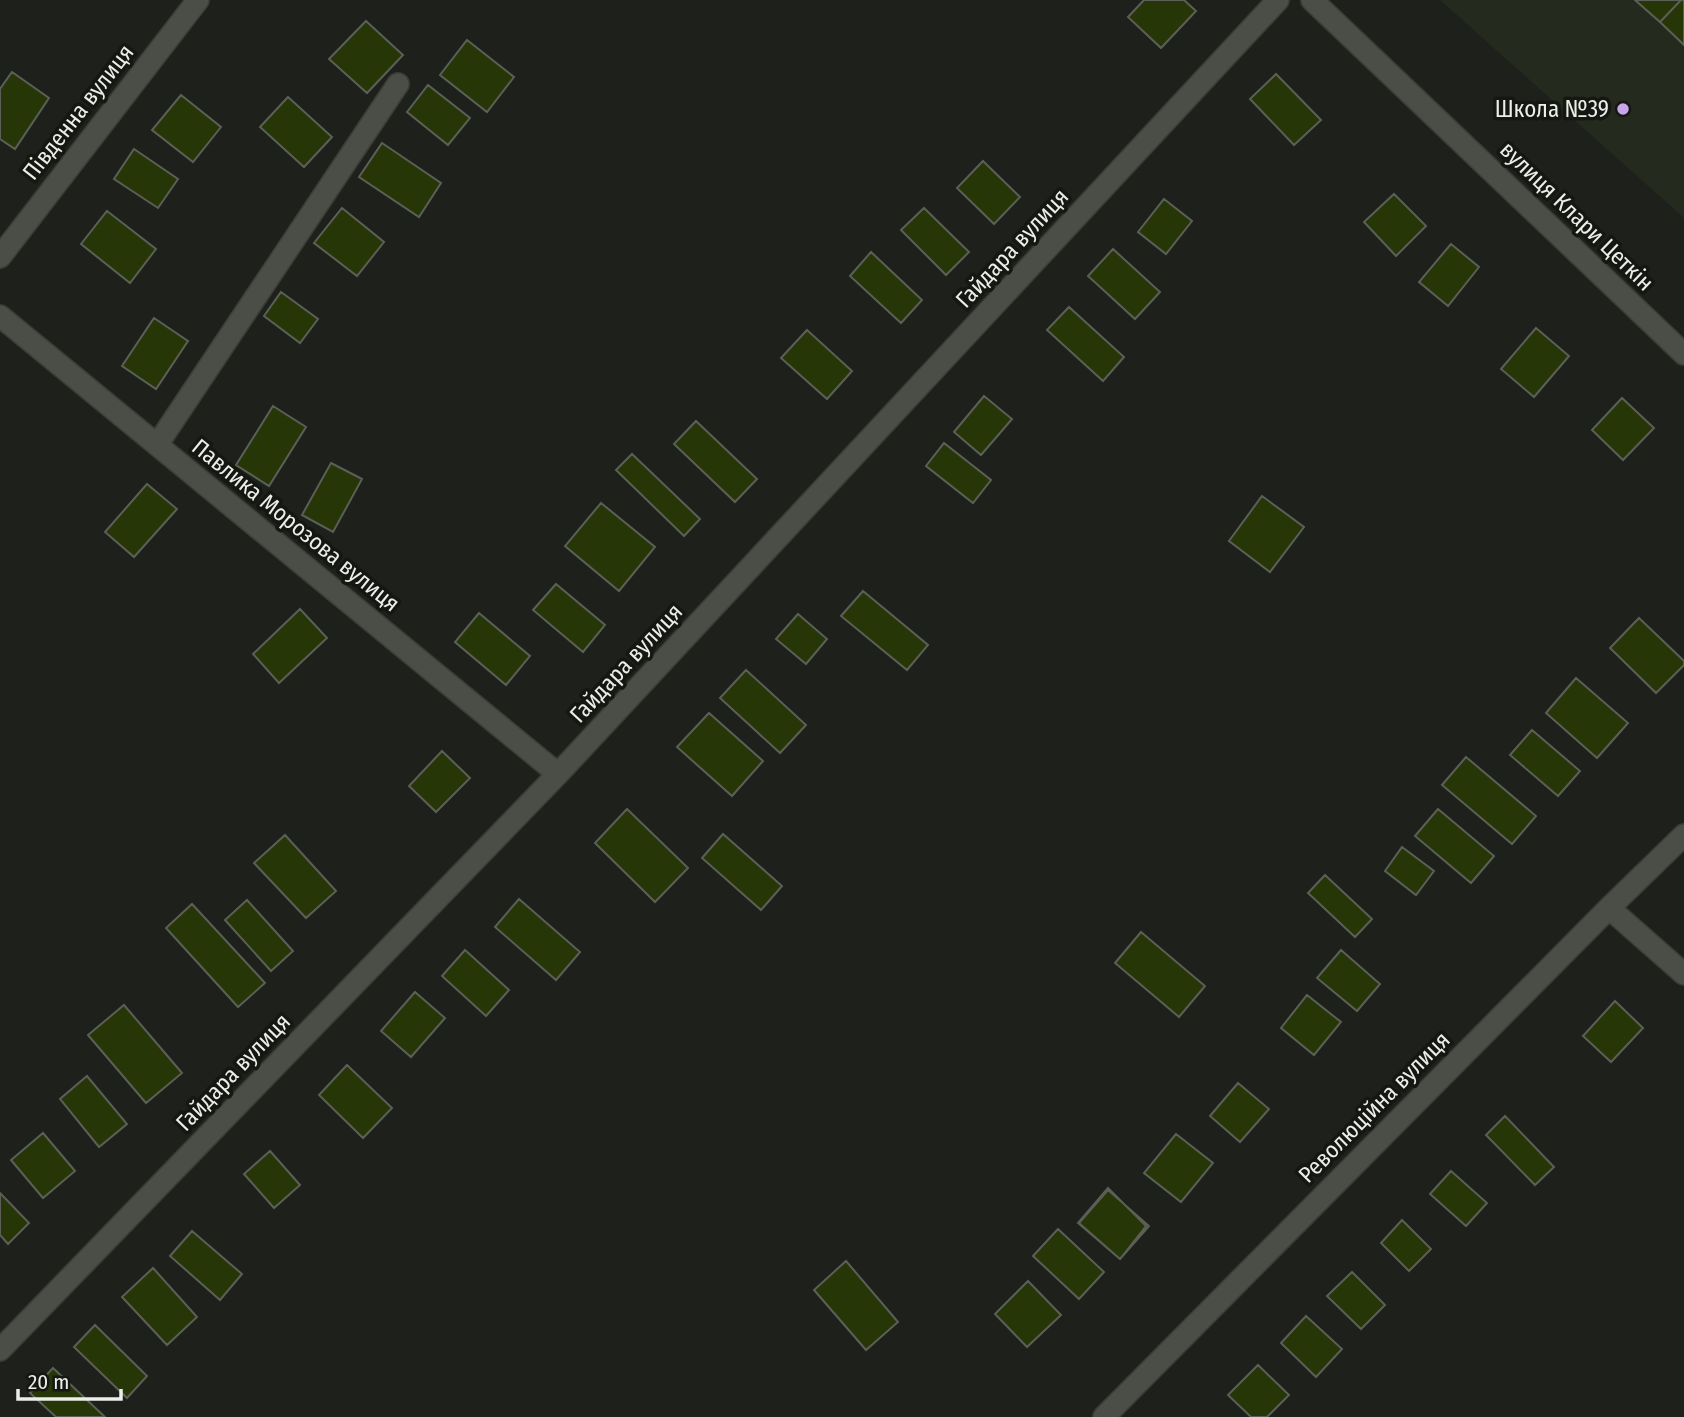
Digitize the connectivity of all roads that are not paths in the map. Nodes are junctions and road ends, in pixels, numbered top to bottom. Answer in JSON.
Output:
{"nodes":[{"id":1,"x":198,"y":0,"type":"edge"},
{"id":2,"x":1278,"y":0,"type":"edge"},
{"id":3,"x":1312,"y":0,"type":"edge"},
{"id":4,"x":398,"y":84,"type":"dead end"},
{"id":5,"x":8,"y":228,"type":"edge"},
{"id":6,"x":0,"y":257,"type":"edge"},
{"id":7,"x":0,"y":316,"type":"edge"},
{"id":8,"x":1684,"y":354,"type":"edge"},
{"id":9,"x":157,"y":445,"type":"junction"},
{"id":10,"x":558,"y":774,"type":"junction"},
{"id":11,"x":1684,"y":835,"type":"edge"},
{"id":12,"x":1609,"y":908,"type":"junction"},
{"id":13,"x":1684,"y":974,"type":"edge"},
{"id":14,"x":0,"y":1350,"type":"edge"},
{"id":15,"x":1104,"y":1417,"type":"edge"}],
"edges":[{"from":1,"to":5,"type":"street","name":"Південна вулиця"},
{"from":2,"to":10,"type":"street","name":"Гайдара вулиця"},
{"from":3,"to":8,"type":"street","name":"вулиця Клари Цеткін"},
{"from":4,"to":9,"type":"street"},
{"from":5,"to":6,"type":"street","name":"Південна вулиця"},
{"from":7,"to":9,"type":"street","name":"Павлика Морозова вулиця"},
{"from":9,"to":10,"type":"street","name":"Павлика Морозова вулиця"},
{"from":10,"to":14,"type":"street","name":"Гайдара вулиця"},
{"from":11,"to":12,"type":"street","name":"Революційна вулиця"},
{"from":12,"to":13,"type":"street"},
{"from":12,"to":15,"type":"street","name":"Революційна вулиця"}]}
